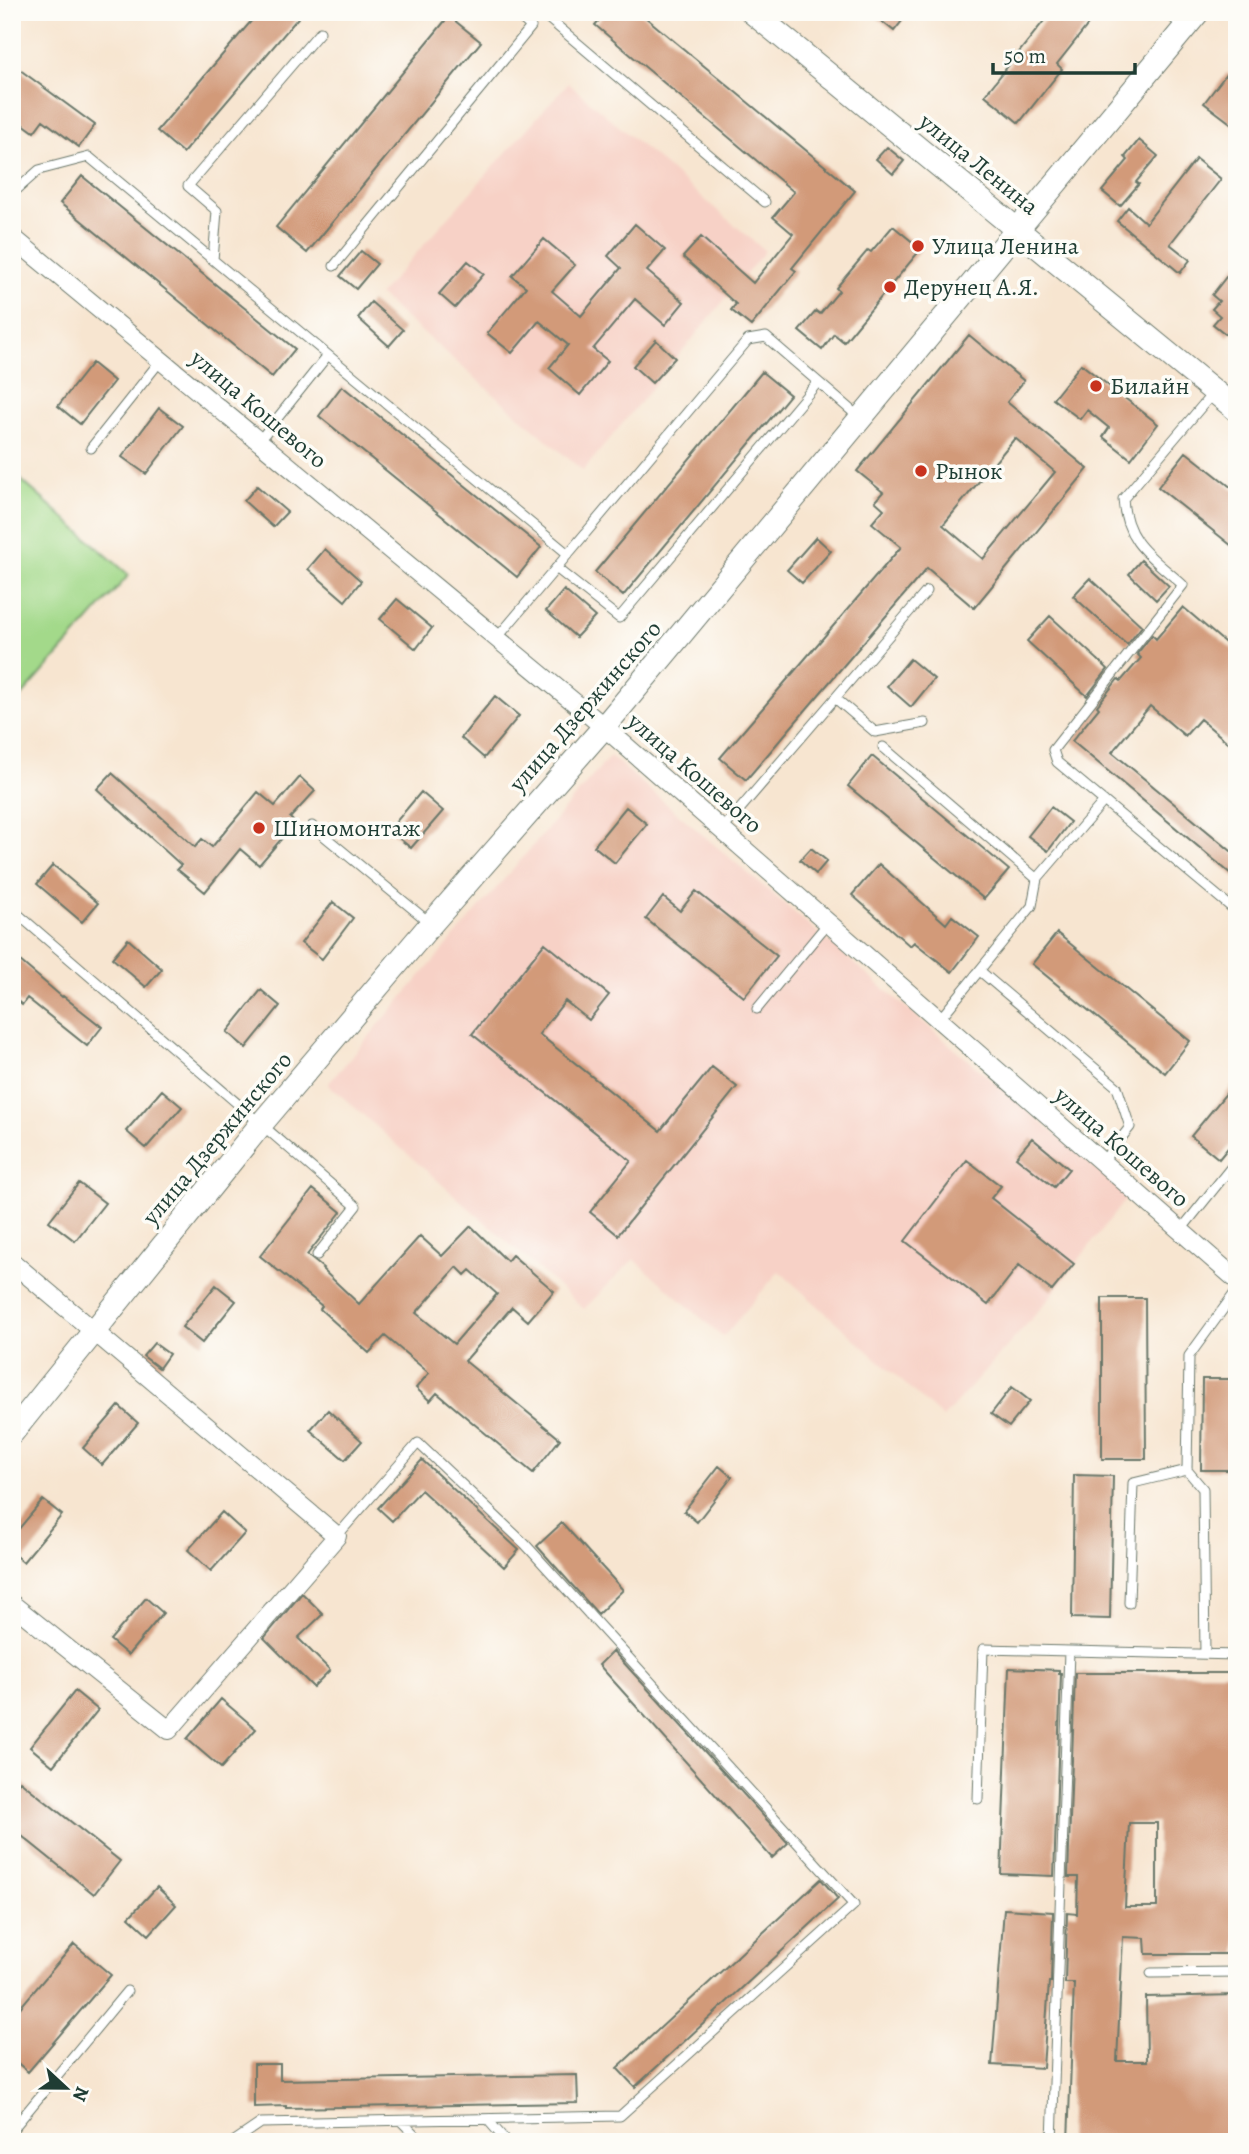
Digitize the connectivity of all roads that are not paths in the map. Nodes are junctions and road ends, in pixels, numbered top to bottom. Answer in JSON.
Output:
{"nodes":[{"id":1,"x":514,"y":12,"type":"edge"},
{"id":2,"x":752,"y":12,"type":"edge"},
{"id":3,"x":1166,"y":12,"type":"edge"},
{"id":4,"x":542,"y":13,"type":"edge"},
{"id":5,"x":1191,"y":20,"type":"edge"},
{"id":6,"x":531,"y":27,"type":"junction"},
{"id":7,"x":320,"y":32,"type":"dead end"},
{"id":8,"x":12,"y":194,"type":"edge"},
{"id":9,"x":765,"y":201,"type":"dead end"},
{"id":10,"x":1018,"y":229,"type":"junction"},
{"id":11,"x":12,"y":237,"type":"edge"},
{"id":12,"x":213,"y":260,"type":"junction"},
{"id":13,"x":334,"y":266,"type":"dead end"},
{"id":14,"x":328,"y":355,"type":"junction"},
{"id":15,"x":161,"y":360,"type":"junction"},
{"id":16,"x":818,"y":382,"type":"junction"},
{"id":17,"x":1214,"y":392,"type":"junction"},
{"id":18,"x":1237,"y":410,"type":"edge"},
{"id":19,"x":860,"y":419,"type":"junction"},
{"id":20,"x":259,"y":441,"type":"junction"},
{"id":21,"x":91,"y":448,"type":"dead end"},
{"id":22,"x":568,"y":554,"type":"junction"},
{"id":23,"x":556,"y":568,"type":"junction"},
{"id":24,"x":927,"y":591,"type":"dead end"},
{"id":25,"x":497,"y":638,"type":"junction"},
{"id":26,"x":835,"y":698,"type":"junction"},
{"id":27,"x":925,"y":723,"type":"dead end"},
{"id":28,"x":604,"y":727,"type":"junction"},
{"id":29,"x":883,"y":747,"type":"dead end"},
{"id":30,"x":1104,"y":801,"type":"junction"},
{"id":31,"x":312,"y":826,"type":"dead end"},
{"id":32,"x":722,"y":830,"type":"junction"},
{"id":33,"x":1037,"y":879,"type":"junction"},
{"id":34,"x":13,"y":910,"type":"edge"},
{"id":35,"x":1237,"y":912,"type":"edge"},
{"id":36,"x":828,"y":923,"type":"junction"},
{"id":37,"x":431,"y":924,"type":"junction"},
{"id":38,"x":980,"y":971,"type":"junction"},
{"id":39,"x":757,"y":1009,"type":"dead end"},
{"id":40,"x":939,"y":1020,"type":"junction"},
{"id":41,"x":262,"y":1123,"type":"junction"},
{"id":42,"x":1237,"y":1160,"type":"edge"},
{"id":43,"x":1102,"y":1162,"type":"junction"},
{"id":44,"x":1180,"y":1231,"type":"junction"},
{"id":45,"x":317,"y":1255,"type":"dead end"},
{"id":46,"x":12,"y":1262,"type":"edge"},
{"id":47,"x":1237,"y":1280,"type":"edge"},
{"id":48,"x":1237,"y":1290,"type":"edge"},
{"id":49,"x":94,"y":1329,"type":"junction"},
{"id":50,"x":12,"y":1433,"type":"edge"},
{"id":51,"x":1187,"y":1470,"type":"junction"},
{"id":52,"x":337,"y":1536,"type":"junction"},
{"id":53,"x":1129,"y":1603,"type":"dead end"},
{"id":54,"x":12,"y":1604,"type":"edge"},
{"id":55,"x":1069,"y":1651,"type":"junction"},
{"id":56,"x":1205,"y":1654,"type":"junction"},
{"id":57,"x":1237,"y":1655,"type":"edge"},
{"id":58,"x":978,"y":1799,"type":"dead end"},
{"id":59,"x":1237,"y":1972,"type":"edge"},
{"id":60,"x":1151,"y":1973,"type":"dead end"},
{"id":61,"x":127,"y":1991,"type":"dead end"},
{"id":62,"x":487,"y":2119,"type":"junction"},
{"id":63,"x":401,"y":2121,"type":"junction"},
{"id":64,"x":12,"y":2130,"type":"edge"},
{"id":65,"x":233,"y":2142,"type":"edge"},
{"id":66,"x":422,"y":2142,"type":"edge"},
{"id":67,"x":507,"y":2142,"type":"edge"},
{"id":68,"x":1052,"y":2142,"type":"edge"}],
"edges":[{"from":1,"to":6,"type":"lane"},
{"from":2,"to":10,"type":"street","name":"улица Ленина"},
{"from":3,"to":5,"type":"lane"},
{"from":4,"to":6,"type":"lane"},
{"from":4,"to":9,"type":"lane"},
{"from":5,"to":10,"type":"street","name":"улица Дзержинского"},
{"from":6,"to":13,"type":"lane"},
{"from":7,"to":12,"type":"lane"},
{"from":8,"to":12,"type":"lane"},
{"from":10,"to":17,"type":"street","name":"улица Ленина"},
{"from":10,"to":19,"type":"street","name":"улица Дзержинского"},
{"from":11,"to":15,"type":"street","name":"улица Кошевого"},
{"from":12,"to":14,"type":"lane"},
{"from":14,"to":20,"type":"lane"},
{"from":14,"to":22,"type":"lane"},
{"from":15,"to":20,"type":"street","name":"улица Кошевого"},
{"from":15,"to":21,"type":"lane"},
{"from":16,"to":19,"type":"lane"},
{"from":16,"to":22,"type":"lane"},
{"from":16,"to":23,"type":"lane"},
{"from":17,"to":18,"type":"street","name":"улица Ленина"},
{"from":17,"to":30,"type":"lane"},
{"from":19,"to":28,"type":"street","name":"улица Дзержинского"},
{"from":20,"to":25,"type":"street","name":"улица Кошевого"},
{"from":22,"to":23,"type":"lane"},
{"from":23,"to":25,"type":"lane"},
{"from":24,"to":26,"type":"lane"},
{"from":25,"to":28,"type":"street","name":"улица Кошевого"},
{"from":26,"to":27,"type":"lane"},
{"from":26,"to":32,"type":"lane"},
{"from":28,"to":32,"type":"street","name":"улица Кошевого"},
{"from":28,"to":37,"type":"street","name":"улица Дзержинского"},
{"from":29,"to":33,"type":"lane"},
{"from":30,"to":33,"type":"lane"},
{"from":30,"to":35,"type":"lane"},
{"from":31,"to":37,"type":"lane"},
{"from":32,"to":36,"type":"street","name":"улица Кошевого"},
{"from":33,"to":38,"type":"lane"},
{"from":34,"to":41,"type":"lane"},
{"from":36,"to":39,"type":"lane"},
{"from":36,"to":40,"type":"street","name":"улица Кошевого"},
{"from":37,"to":41,"type":"street","name":"улица Дзержинского"},
{"from":38,"to":40,"type":"lane"},
{"from":38,"to":43,"type":"lane"},
{"from":40,"to":43,"type":"street","name":"улица Кошевого"},
{"from":41,"to":45,"type":"lane"},
{"from":41,"to":49,"type":"street","name":"улица Дзержинского"},
{"from":42,"to":44,"type":"lane"},
{"from":43,"to":44,"type":"street","name":"улица Кошевого"},
{"from":44,"to":47,"type":"street","name":"улица Кошевого"},
{"from":46,"to":49,"type":"street"},
{"from":48,"to":51,"type":"lane"},
{"from":49,"to":50,"type":"street","name":"улица Дзержинского"},
{"from":49,"to":52,"type":"street"},
{"from":51,"to":53,"type":"lane"},
{"from":51,"to":56,"type":"lane"},
{"from":52,"to":54,"type":"street"},
{"from":52,"to":62,"type":"lane"},
{"from":55,"to":56,"type":"lane"},
{"from":55,"to":58,"type":"lane"},
{"from":55,"to":68,"type":"lane"},
{"from":56,"to":57,"type":"lane"},
{"from":59,"to":60,"type":"lane"},
{"from":61,"to":64,"type":"lane"},
{"from":62,"to":63,"type":"lane"},
{"from":62,"to":67,"type":"lane"},
{"from":63,"to":65,"type":"lane"},
{"from":63,"to":66,"type":"lane"}]}
